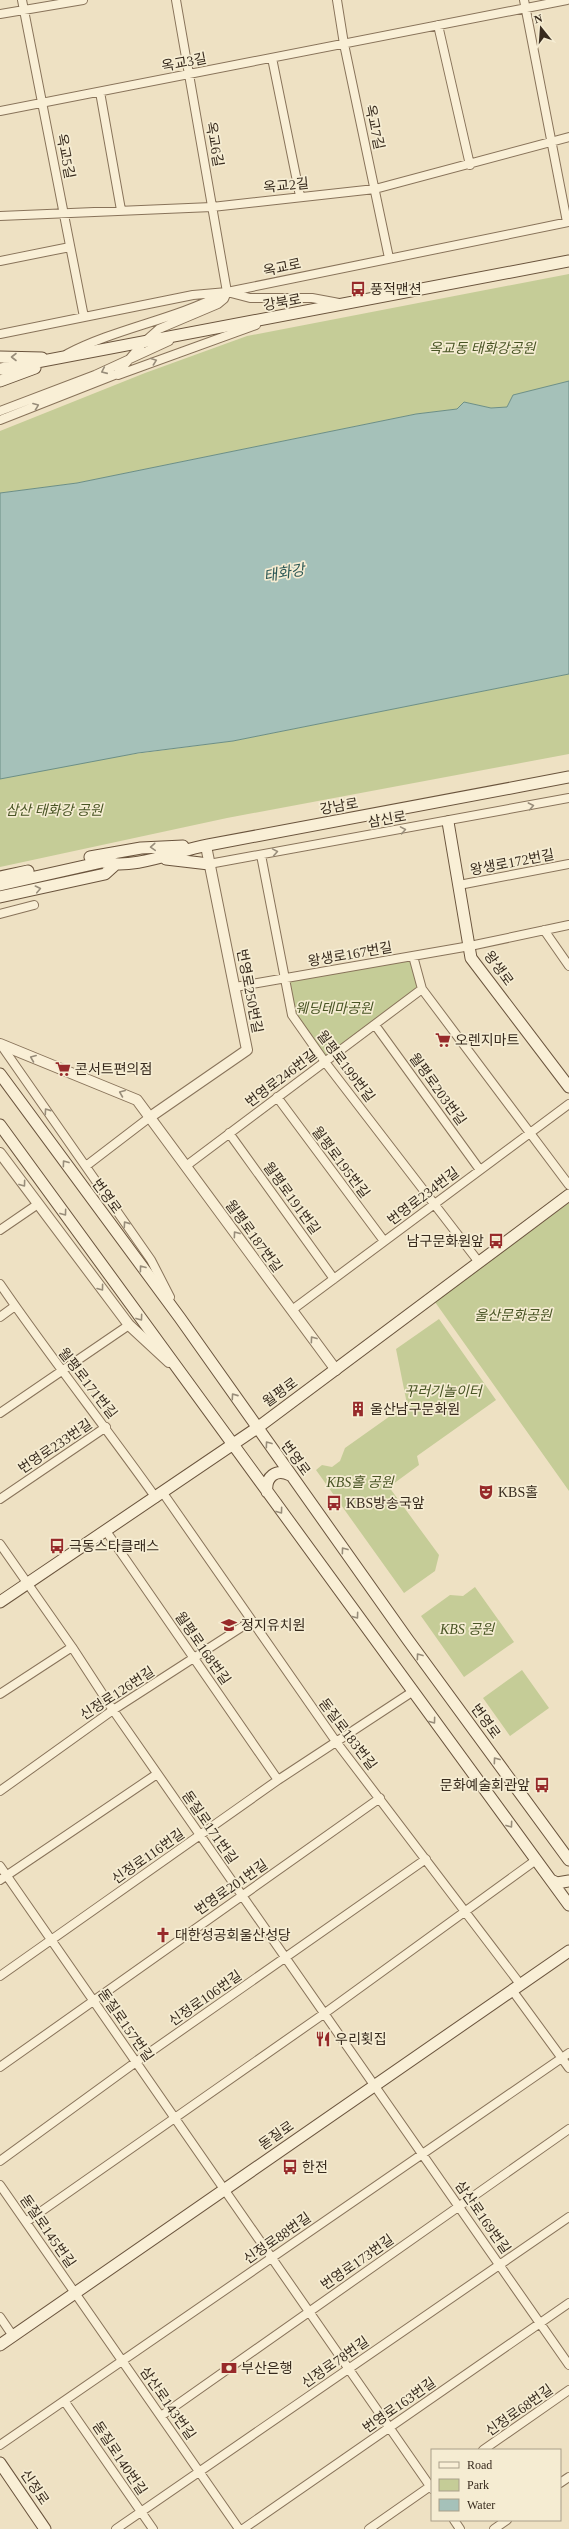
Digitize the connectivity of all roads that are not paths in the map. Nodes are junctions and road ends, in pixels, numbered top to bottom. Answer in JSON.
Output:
{"nodes":[{"id":1,"x":22,"y":0,"type":"edge"},
{"id":2,"x":83,"y":0,"type":"edge"},
{"id":3,"x":176,"y":0,"type":"edge"},
{"id":4,"x":337,"y":0,"type":"edge"},
{"id":5,"x":567,"y":0,"type":"edge"},
{"id":6,"x":524,"y":4,"type":"edge"},
{"id":7,"x":24,"y":9,"type":"junction"},
{"id":8,"x":0,"y":14,"type":"edge"},
{"id":9,"x":438,"y":26,"type":"junction"},
{"id":10,"x":344,"y":44,"type":"junction"},
{"id":11,"x":272,"y":58,"type":"junction"},
{"id":12,"x":189,"y":74,"type":"junction"},
{"id":13,"x":100,"y":92,"type":"junction"},
{"id":14,"x":42,"y":103,"type":"junction"},
{"id":15,"x":0,"y":111,"type":"edge"},
{"id":16,"x":569,"y":137,"type":"edge"},
{"id":17,"x":552,"y":141,"type":"junction"},
{"id":18,"x":470,"y":165,"type":"junction"},
{"id":19,"x":375,"y":189,"type":"junction"},
{"id":20,"x":300,"y":196,"type":"junction"},
{"id":21,"x":212,"y":206,"type":"junction"},
{"id":22,"x":121,"y":210,"type":"junction"},
{"id":23,"x":63,"y":215,"type":"junction"},
{"id":24,"x":0,"y":216,"type":"edge"},
{"id":25,"x":568,"y":222,"type":"edge"},
{"id":26,"x":70,"y":247,"type":"junction"},
{"id":27,"x":389,"y":258,"type":"junction"},
{"id":28,"x":0,"y":261,"type":"edge"},
{"id":29,"x":569,"y":261,"type":"edge"},
{"id":30,"x":227,"y":292,"type":"junction"},
{"id":31,"x":345,"y":305,"type":"junction"},
{"id":32,"x":84,"y":317,"type":"junction"},
{"id":33,"x":278,"y":318,"type":"junction"},
{"id":34,"x":0,"y":334,"type":"edge"},
{"id":35,"x":191,"y":334,"type":"junction"},
{"id":36,"x":142,"y":344,"type":"junction"},
{"id":37,"x":0,"y":357,"type":"edge"},
{"id":38,"x":131,"y":358,"type":"junction"},
{"id":39,"x":56,"y":359,"type":"junction"},
{"id":40,"x":0,"y":369,"type":"edge"},
{"id":41,"x":105,"y":380,"type":"junction"},
{"id":42,"x":0,"y":381,"type":"edge"},
{"id":43,"x":0,"y":411,"type":"edge"},
{"id":44,"x":0,"y":420,"type":"edge"},
{"id":45,"x":569,"y":777,"type":"edge"},
{"id":46,"x":569,"y":798,"type":"edge"},
{"id":47,"x":448,"y":822,"type":"junction"},
{"id":48,"x":206,"y":846,"type":"junction"},
{"id":49,"x":261,"y":855,"type":"junction"},
{"id":50,"x":143,"y":860,"type":"junction"},
{"id":51,"x":209,"y":864,"type":"junction"},
{"id":52,"x":569,"y":864,"type":"edge"},
{"id":53,"x":115,"y":865,"type":"junction"},
{"id":54,"x":0,"y":877,"type":"edge"},
{"id":55,"x":0,"y":885,"type":"edge"},
{"id":56,"x":459,"y":885,"type":"junction"},
{"id":57,"x":0,"y":897,"type":"edge"},
{"id":58,"x":34,"y":904,"type":"dead end"},
{"id":59,"x":0,"y":914,"type":"edge"},
{"id":60,"x":569,"y":925,"type":"edge"},
{"id":61,"x":544,"y":930,"type":"junction"},
{"id":62,"x":470,"y":946,"type":"junction"},
{"id":63,"x":413,"y":956,"type":"junction"},
{"id":64,"x":569,"y":966,"type":"edge"},
{"id":65,"x":285,"y":978,"type":"junction"},
{"id":66,"x":234,"y":987,"type":"junction"},
{"id":67,"x":422,"y":989,"type":"junction"},
{"id":68,"x":375,"y":1025,"type":"junction"},
{"id":69,"x":1,"y":1044,"type":"edge"},
{"id":70,"x":325,"y":1062,"type":"junction"},
{"id":71,"x":0,"y":1074,"type":"edge"},
{"id":72,"x":569,"y":1087,"type":"edge"},
{"id":73,"x":277,"y":1097,"type":"junction"},
{"id":74,"x":569,"y":1104,"type":"edge"},
{"id":75,"x":150,"y":1117,"type":"junction"},
{"id":76,"x":0,"y":1125,"type":"edge"},
{"id":77,"x":530,"y":1132,"type":"junction"},
{"id":78,"x":229,"y":1133,"type":"junction"},
{"id":79,"x":0,"y":1153,"type":"edge"},
{"id":80,"x":86,"y":1166,"type":"junction"},
{"id":81,"x":186,"y":1166,"type":"junction"},
{"id":82,"x":480,"y":1170,"type":"junction"},
{"id":83,"x":569,"y":1185,"type":"edge"},
{"id":84,"x":569,"y":1195,"type":"edge"},
{"id":85,"x":38,"y":1204,"type":"junction"},
{"id":86,"x":434,"y":1204,"type":"junction"},
{"id":87,"x":0,"y":1230,"type":"edge"},
{"id":88,"x":384,"y":1241,"type":"junction"},
{"id":89,"x":478,"y":1261,"type":"junction"},
{"id":90,"x":334,"y":1279,"type":"junction"},
{"id":91,"x":0,"y":1284,"type":"edge"},
{"id":92,"x":15,"y":1306,"type":"junction"},
{"id":93,"x":292,"y":1310,"type":"junction"},
{"id":94,"x":0,"y":1317,"type":"edge"},
{"id":95,"x":180,"y":1318,"type":"junction"},
{"id":96,"x":129,"y":1326,"type":"junction"},
{"id":97,"x":178,"y":1370,"type":"junction"},
{"id":98,"x":336,"y":1370,"type":"junction"},
{"id":99,"x":61,"y":1372,"type":"junction"},
{"id":100,"x":0,"y":1413,"type":"edge"},
{"id":101,"x":106,"y":1427,"type":"junction"},
{"id":102,"x":256,"y":1428,"type":"junction"},
{"id":103,"x":232,"y":1445,"type":"junction"},
{"id":104,"x":290,"y":1475,"type":"junction"},
{"id":105,"x":267,"y":1492,"type":"junction"},
{"id":106,"x":159,"y":1496,"type":"junction"},
{"id":107,"x":0,"y":1499,"type":"edge"},
{"id":108,"x":106,"y":1531,"type":"junction"},
{"id":109,"x":0,"y":1544,"type":"edge"},
{"id":110,"x":28,"y":1582,"type":"junction"},
{"id":111,"x":0,"y":1602,"type":"edge"},
{"id":112,"x":251,"y":1621,"type":"junction"},
{"id":113,"x":72,"y":1647,"type":"junction"},
{"id":114,"x":194,"y":1659,"type":"junction"},
{"id":115,"x":412,"y":1692,"type":"junction"},
{"id":116,"x":0,"y":1694,"type":"edge"},
{"id":117,"x":113,"y":1710,"type":"junction"},
{"id":118,"x":337,"y":1743,"type":"junction"},
{"id":119,"x":157,"y":1774,"type":"junction"},
{"id":120,"x":278,"y":1780,"type":"junction"},
{"id":121,"x":0,"y":1791,"type":"edge"},
{"id":122,"x":380,"y":1798,"type":"junction"},
{"id":123,"x":200,"y":1835,"type":"junction"},
{"id":124,"x":426,"y":1859,"type":"junction"},
{"id":125,"x":536,"y":1860,"type":"junction"},
{"id":126,"x":569,"y":1860,"type":"edge"},
{"id":127,"x":0,"y":1866,"type":"edge"},
{"id":128,"x":3,"y":1878,"type":"edge"},
{"id":129,"x":551,"y":1880,"type":"junction"},
{"id":130,"x":569,"y":1881,"type":"edge"},
{"id":131,"x":242,"y":1895,"type":"junction"},
{"id":132,"x":569,"y":1905,"type":"edge"},
{"id":133,"x":466,"y":1912,"type":"junction"},
{"id":134,"x":51,"y":1940,"type":"junction"},
{"id":135,"x":569,"y":1951,"type":"edge"},
{"id":136,"x":286,"y":1958,"type":"junction"},
{"id":137,"x":0,"y":1976,"type":"edge"},
{"id":138,"x":516,"y":1987,"type":"junction"},
{"id":139,"x":92,"y":2000,"type":"junction"},
{"id":140,"x":325,"y":2013,"type":"junction"},
{"id":141,"x":569,"y":2053,"type":"edge"},
{"id":142,"x":561,"y":2058,"type":"junction"},
{"id":143,"x":136,"y":2062,"type":"junction"},
{"id":144,"x":0,"y":2067,"type":"edge"},
{"id":145,"x":569,"y":2068,"type":"edge"},
{"id":146,"x":375,"y":2085,"type":"junction"},
{"id":147,"x":174,"y":2118,"type":"junction"},
{"id":148,"x":569,"y":2129,"type":"edge"},
{"id":149,"x":423,"y":2154,"type":"junction"},
{"id":150,"x":0,"y":2161,"type":"edge"},
{"id":151,"x":0,"y":2185,"type":"edge"},
{"id":152,"x":223,"y":2190,"type":"junction"},
{"id":153,"x":459,"y":2206,"type":"junction"},
{"id":154,"x":569,"y":2217,"type":"edge"},
{"id":155,"x":26,"y":2222,"type":"junction"},
{"id":156,"x":271,"y":2258,"type":"junction"},
{"id":157,"x":500,"y":2264,"type":"junction"},
{"id":158,"x":75,"y":2292,"type":"junction"},
{"id":159,"x":569,"y":2303,"type":"edge"},
{"id":160,"x":309,"y":2312,"type":"junction"},
{"id":161,"x":0,"y":2317,"type":"edge"},
{"id":162,"x":540,"y":2323,"type":"junction"},
{"id":163,"x":13,"y":2336,"type":"junction"},
{"id":164,"x":0,"y":2345,"type":"edge"},
{"id":165,"x":122,"y":2361,"type":"junction"},
{"id":166,"x":569,"y":2365,"type":"edge"},
{"id":167,"x":348,"y":2369,"type":"junction"},
{"id":168,"x":569,"y":2390,"type":"edge"},
{"id":169,"x":65,"y":2402,"type":"junction"},
{"id":170,"x":161,"y":2416,"type":"junction"},
{"id":171,"x":390,"y":2428,"type":"junction"},
{"id":172,"x":0,"y":2445,"type":"edge"},
{"id":173,"x":484,"y":2449,"type":"edge"},
{"id":174,"x":0,"y":2463,"type":"edge"},
{"id":175,"x":199,"y":2471,"type":"junction"},
{"id":176,"x":431,"y":2486,"type":"edge"},
{"id":177,"x":431,"y":2488,"type":"edge"},
{"id":178,"x":142,"y":2513,"type":"junction"},
{"id":179,"x":506,"y":2521,"type":"edge"},
{"id":180,"x":45,"y":2529,"type":"edge"},
{"id":181,"x":116,"y":2529,"type":"edge"},
{"id":182,"x":153,"y":2529,"type":"edge"},
{"id":183,"x":239,"y":2529,"type":"edge"},
{"id":184,"x":243,"y":2529,"type":"edge"},
{"id":185,"x":369,"y":2529,"type":"edge"},
{"id":186,"x":494,"y":2529,"type":"edge"}],
"edges":[{"from":1,"to":7,"type":"street","name":"옥교5길"},
{"from":2,"to":7,"type":"street"},
{"from":3,"to":12,"type":"street","name":"옥교6길"},
{"from":4,"to":10,"type":"street","name":"옥교7길"},
{"from":5,"to":6,"type":"street","name":"옥교3길"},
{"from":6,"to":9,"type":"street","name":"옥교3길"},
{"from":6,"to":17,"type":"street"},
{"from":7,"to":8,"type":"street"},
{"from":7,"to":14,"type":"street","name":"옥교5길"},
{"from":9,"to":10,"type":"street","name":"옥교3길"},
{"from":9,"to":18,"type":"street"},
{"from":10,"to":11,"type":"street","name":"옥교3길"},
{"from":10,"to":19,"type":"street","name":"옥교7길"},
{"from":11,"to":12,"type":"street","name":"옥교3길"},
{"from":11,"to":20,"type":"street"},
{"from":12,"to":13,"type":"street","name":"옥교3길"},
{"from":12,"to":21,"type":"street","name":"옥교6길"},
{"from":13,"to":14,"type":"street","name":"옥교3길"},
{"from":13,"to":22,"type":"street"},
{"from":14,"to":15,"type":"street","name":"옥교3길"},
{"from":14,"to":23,"type":"street","name":"옥교5길"},
{"from":16,"to":17,"type":"street","name":"옥교2길"},
{"from":17,"to":18,"type":"street","name":"옥교2길"},
{"from":17,"to":25,"type":"street"},
{"from":18,"to":19,"type":"street","name":"옥교2길"},
{"from":19,"to":20,"type":"street","name":"옥교2길"},
{"from":19,"to":27,"type":"street","name":"옥교7길"},
{"from":20,"to":21,"type":"street","name":"옥교2길"},
{"from":21,"to":22,"type":"street","name":"옥교2길"},
{"from":21,"to":30,"type":"street","name":"옥교6길"},
{"from":22,"to":23,"type":"street","name":"옥교2길"},
{"from":23,"to":24,"type":"street","name":"옥교2길"},
{"from":23,"to":26,"type":"street","name":"옥교5길"},
{"from":25,"to":27,"type":"street","name":"옥교로"},
{"from":26,"to":28,"type":"street"},
{"from":26,"to":32,"type":"street","name":"옥교5길"},
{"from":27,"to":30,"type":"street","name":"옥교로"},
{"from":29,"to":31,"type":"main road","name":"강북로"},
{"from":30,"to":31,"type":"street"},
{"from":30,"to":32,"type":"street","name":"옥교로"},
{"from":30,"to":36,"type":"street"},
{"from":30,"to":39,"type":"street"},
{"from":31,"to":33,"type":"main road","name":"강북로"},
{"from":32,"to":34,"type":"street","name":"옥교로"},
{"from":33,"to":35,"type":"main road","name":"강북로"},
{"from":41,"to":33,"type":"street","one_way":true},
{"from":35,"to":36,"type":"main road","name":"강북로"},
{"from":35,"to":38,"type":"street"},
{"from":36,"to":38,"type":"street"},
{"from":36,"to":39,"type":"main road","name":"강북로"},
{"from":39,"to":37,"type":"main road","one_way":true},
{"from":38,"to":41,"type":"street"},
{"from":38,"to":43,"type":"street","one_way":true},
{"from":39,"to":40,"type":"main road","name":"강북로"},
{"from":39,"to":42,"type":"main road"},
{"from":44,"to":41,"type":"street","one_way":true},
{"from":45,"to":48,"type":"main road","name":"강남로"},
{"from":47,"to":46,"type":"street","name":"삼신로","one_way":true},
{"from":49,"to":47,"type":"street","name":"삼신로","one_way":true},
{"from":47,"to":56,"type":"main road","name":"왕생로"},
{"from":48,"to":50,"type":"main road","name":"강남로"},
{"from":48,"to":51,"type":"street","name":"번영로250번길"},
{"from":48,"to":54,"type":"main road","one_way":true},
{"from":49,"to":51,"type":"street","name":"삼신로"},
{"from":49,"to":65,"type":"street","name":"월평로199번길"},
{"from":50,"to":51,"type":"main road"},
{"from":50,"to":53,"type":"main road","name":"강남로"},
{"from":51,"to":66,"type":"street","name":"번영로250번길"},
{"from":52,"to":56,"type":"street","name":"왕생로172번길"},
{"from":53,"to":55,"type":"main road","name":"강남로"},
{"from":57,"to":53,"type":"main road","name":"강남로","one_way":true},
{"from":56,"to":62,"type":"main road","name":"왕생로"},
{"from":58,"to":59,"type":"street"},
{"from":60,"to":61,"type":"street","name":"왕생로167번길"},
{"from":61,"to":62,"type":"street","name":"왕생로167번길"},
{"from":61,"to":64,"type":"street"},
{"from":62,"to":63,"type":"street","name":"왕생로167번길"},
{"from":62,"to":72,"type":"main road","name":"왕생로"},
{"from":63,"to":65,"type":"street","name":"왕생로167번길"},
{"from":63,"to":67,"type":"street"},
{"from":65,"to":66,"type":"street","name":"왕생로167번길"},
{"from":65,"to":70,"type":"street","name":"월평로199번길"},
{"from":66,"to":75,"type":"street","name":"번영로250번길"},
{"from":67,"to":68,"type":"street","name":"번영로246번길"},
{"from":67,"to":77,"type":"street"},
{"from":68,"to":70,"type":"street","name":"번영로246번길"},
{"from":68,"to":82,"type":"street","name":"월평로203번길"},
{"from":75,"to":69,"type":"street","one_way":true},
{"from":80,"to":69,"type":"street","one_way":true},
{"from":70,"to":73,"type":"street","name":"번영로246번길"},
{"from":70,"to":86,"type":"street","name":"월평로199번길"},
{"from":95,"to":71,"type":"main road","name":"번영로","one_way":true},
{"from":73,"to":78,"type":"street","name":"번영로246번길"},
{"from":73,"to":88,"type":"street","name":"월평로195번길"},
{"from":74,"to":77,"type":"street","name":"번영로234번길"},
{"from":75,"to":80,"type":"street","name":"번영로250번길"},
{"from":75,"to":81,"type":"street","name":"월평로187번길"},
{"from":76,"to":97,"type":"main road","one_way":true},
{"from":77,"to":82,"type":"street","name":"번영로234번길"},
{"from":77,"to":83,"type":"street"},
{"from":78,"to":81,"type":"street","name":"번영로246번길"},
{"from":78,"to":90,"type":"street","name":"월평로191번길"},
{"from":79,"to":85,"type":"street","one_way":true},
{"from":95,"to":80,"type":"street","one_way":true},
{"from":93,"to":81,"type":"street","name":"월평로187번길","one_way":true},
{"from":82,"to":86,"type":"street","name":"번영로234번길"},
{"from":84,"to":89,"type":"main road","name":"월평로"},
{"from":85,"to":87,"type":"street"},
{"from":85,"to":96,"type":"street","one_way":true},
{"from":86,"to":88,"type":"street","name":"번영로234번길"},
{"from":86,"to":89,"type":"street","name":"월평로199번길"},
{"from":88,"to":90,"type":"street","name":"번영로234번길"},
{"from":89,"to":98,"type":"main road","name":"월평로"},
{"from":90,"to":93,"type":"street","name":"번영로234번길"},
{"from":91,"to":92,"type":"street","name":"월평로171번길"},
{"from":92,"to":94,"type":"street"},
{"from":92,"to":99,"type":"street","name":"월평로171번길"},
{"from":98,"to":93,"type":"street","name":"월평로187번길","one_way":true},
{"from":102,"to":95,"type":"main road","name":"번영로","one_way":true},
{"from":96,"to":97,"type":"street"},
{"from":96,"to":99,"type":"street"},
{"from":97,"to":103,"type":"main road"},
{"from":98,"to":102,"type":"main road","name":"월평로"},
{"from":99,"to":100,"type":"street"},
{"from":99,"to":101,"type":"street","name":"월평로171번길"},
{"from":101,"to":106,"type":"street","name":"월평로171번길"},
{"from":101,"to":107,"type":"street","name":"번영로233번길"},
{"from":102,"to":103,"type":"main road","name":"월평로"},
{"from":104,"to":102,"type":"main road","name":"번영로","one_way":true},
{"from":103,"to":105,"type":"main road"},
{"from":103,"to":106,"type":"main road","name":"월평로"},
{"from":104,"to":105,"type":"main road"},
{"from":126,"to":104,"type":"main road","name":"번영로","one_way":true},
{"from":105,"to":115,"type":"main road","one_way":true},
{"from":106,"to":108,"type":"main road","name":"월평로"},
{"from":106,"to":112,"type":"street","name":"돋질로183번길"},
{"from":108,"to":110,"type":"main road","name":"월평로"},
{"from":108,"to":114,"type":"street","name":"월평로168번길"},
{"from":109,"to":110,"type":"street","name":"돋질로171번길"},
{"from":110,"to":111,"type":"main road","name":"월평로"},
{"from":110,"to":113,"type":"street","name":"돋질로171번길"},
{"from":112,"to":114,"type":"street","name":"신정로126번길"},
{"from":112,"to":118,"type":"street","name":"돋질로183번길"},
{"from":113,"to":116,"type":"street"},
{"from":113,"to":117,"type":"street","name":"돋질로171번길"},
{"from":114,"to":117,"type":"street","name":"신정로126번길"},
{"from":114,"to":120,"type":"street","name":"월평로168번길"},
{"from":115,"to":118,"type":"street","name":"신정로116번길"},
{"from":115,"to":125,"type":"main road","one_way":true},
{"from":117,"to":119,"type":"street","name":"돋질로171번길"},
{"from":117,"to":121,"type":"street","name":"신정로126번길"},
{"from":118,"to":120,"type":"street","name":"신정로116번길"},
{"from":118,"to":122,"type":"street","name":"돋질로183번길"},
{"from":119,"to":123,"type":"street","name":"돋질로171번길"},
{"from":119,"to":128,"type":"street"},
{"from":120,"to":123,"type":"street","name":"신정로116번길"},
{"from":122,"to":124,"type":"street","name":"돋질로183번길"},
{"from":122,"to":131,"type":"street","name":"번영로201번길"},
{"from":123,"to":131,"type":"street","name":"돋질로171번길"},
{"from":123,"to":134,"type":"street","name":"신정로116번길"},
{"from":124,"to":133,"type":"street","name":"돋질로183번길"},
{"from":124,"to":136,"type":"street","name":"신정로106번길"},
{"from":125,"to":129,"type":"main road"},
{"from":125,"to":133,"type":"street"},
{"from":127,"to":128,"type":"street","name":"돋질로157번길"},
{"from":128,"to":134,"type":"street","name":"돋질로157번길"},
{"from":129,"to":130,"type":"main road"},
{"from":129,"to":132,"type":"main road"},
{"from":131,"to":136,"type":"street","name":"돋질로171번길"},
{"from":131,"to":139,"type":"street","name":"번영로201번길"},
{"from":133,"to":138,"type":"street","name":"돋질로183번길"},
{"from":133,"to":140,"type":"street"},
{"from":134,"to":137,"type":"street","name":"신정로116번길"},
{"from":134,"to":139,"type":"street","name":"돋질로157번길"},
{"from":135,"to":138,"type":"main road","name":"돋질로"},
{"from":136,"to":140,"type":"street","name":"돋질로171번길"},
{"from":136,"to":143,"type":"street","name":"신정로106번길"},
{"from":138,"to":142,"type":"street","name":"돋질로183번길"},
{"from":138,"to":146,"type":"main road","name":"돋질로"},
{"from":139,"to":143,"type":"street","name":"돋질로157번길"},
{"from":139,"to":144,"type":"street","name":"번영로201번길"},
{"from":140,"to":146,"type":"street","name":"돋질로171번길"},
{"from":140,"to":147,"type":"street"},
{"from":141,"to":142,"type":"street","name":"신정로88번길"},
{"from":142,"to":145,"type":"street","name":"돋질로183번길"},
{"from":142,"to":149,"type":"street","name":"신정로88번길"},
{"from":143,"to":147,"type":"street","name":"돋질로157번길"},
{"from":143,"to":150,"type":"street","name":"신정로106번길"},
{"from":146,"to":149,"type":"street","name":"삼산로169번길"},
{"from":146,"to":152,"type":"main road","name":"돋질로"},
{"from":147,"to":152,"type":"street","name":"돋질로157번길"},
{"from":147,"to":155,"type":"street"},
{"from":148,"to":153,"type":"street","name":"번영로173번길"},
{"from":149,"to":153,"type":"street","name":"삼산로169번길"},
{"from":149,"to":156,"type":"street","name":"신정로88번길"},
{"from":151,"to":155,"type":"street","name":"돋질로145번길"},
{"from":152,"to":156,"type":"street","name":"돋질로157번길"},
{"from":152,"to":158,"type":"main road","name":"돋질로"},
{"from":153,"to":157,"type":"street","name":"삼산로169번길"},
{"from":153,"to":160,"type":"street","name":"번영로173번길"},
{"from":154,"to":157,"type":"street","name":"신정로78번길"},
{"from":155,"to":158,"type":"street","name":"돋질로145번길"},
{"from":156,"to":160,"type":"street","name":"돋질로157번길"},
{"from":156,"to":165,"type":"street","name":"신정로88번길"},
{"from":157,"to":162,"type":"street","name":"삼산로169번길"},
{"from":157,"to":167,"type":"street","name":"신정로78번길"},
{"from":158,"to":163,"type":"main road","name":"돋질로"},
{"from":158,"to":165,"type":"street","name":"삼산로143번길"},
{"from":159,"to":162,"type":"street","name":"번영로163번길"},
{"from":160,"to":167,"type":"street","name":"돋질로157번길"},
{"from":160,"to":170,"type":"street","name":"번영로173번길"},
{"from":161,"to":163,"type":"street"},
{"from":162,"to":166,"type":"street","name":"삼산로169번길"},
{"from":162,"to":171,"type":"street","name":"번영로163번길"},
{"from":163,"to":164,"type":"main road","name":"돋질로"},
{"from":165,"to":169,"type":"street","name":"신정로88번길"},
{"from":165,"to":170,"type":"street","name":"삼산로143번길"},
{"from":167,"to":171,"type":"street","name":"돋질로157번길"},
{"from":167,"to":175,"type":"street","name":"신정로78번길"},
{"from":168,"to":173,"type":"street","name":"신정로68번길"},
{"from":169,"to":172,"type":"street","name":"신정로88번길"},
{"from":169,"to":178,"type":"street","name":"돋질로140번길"},
{"from":170,"to":175,"type":"street","name":"삼산로143번길"},
{"from":171,"to":176,"type":"street","name":"돋질로157번길"},
{"from":171,"to":184,"type":"street","name":"번영로163번길"},
{"from":174,"to":180,"type":"main road","name":"신정로"},
{"from":175,"to":178,"type":"street","name":"신정로78번길"},
{"from":175,"to":183,"type":"street","name":"삼산로143번길"},
{"from":177,"to":185,"type":"street"},
{"from":178,"to":181,"type":"street","name":"신정로78번길"},
{"from":178,"to":182,"type":"street","name":"돋질로140번길"},
{"from":179,"to":186,"type":"street"}]}
